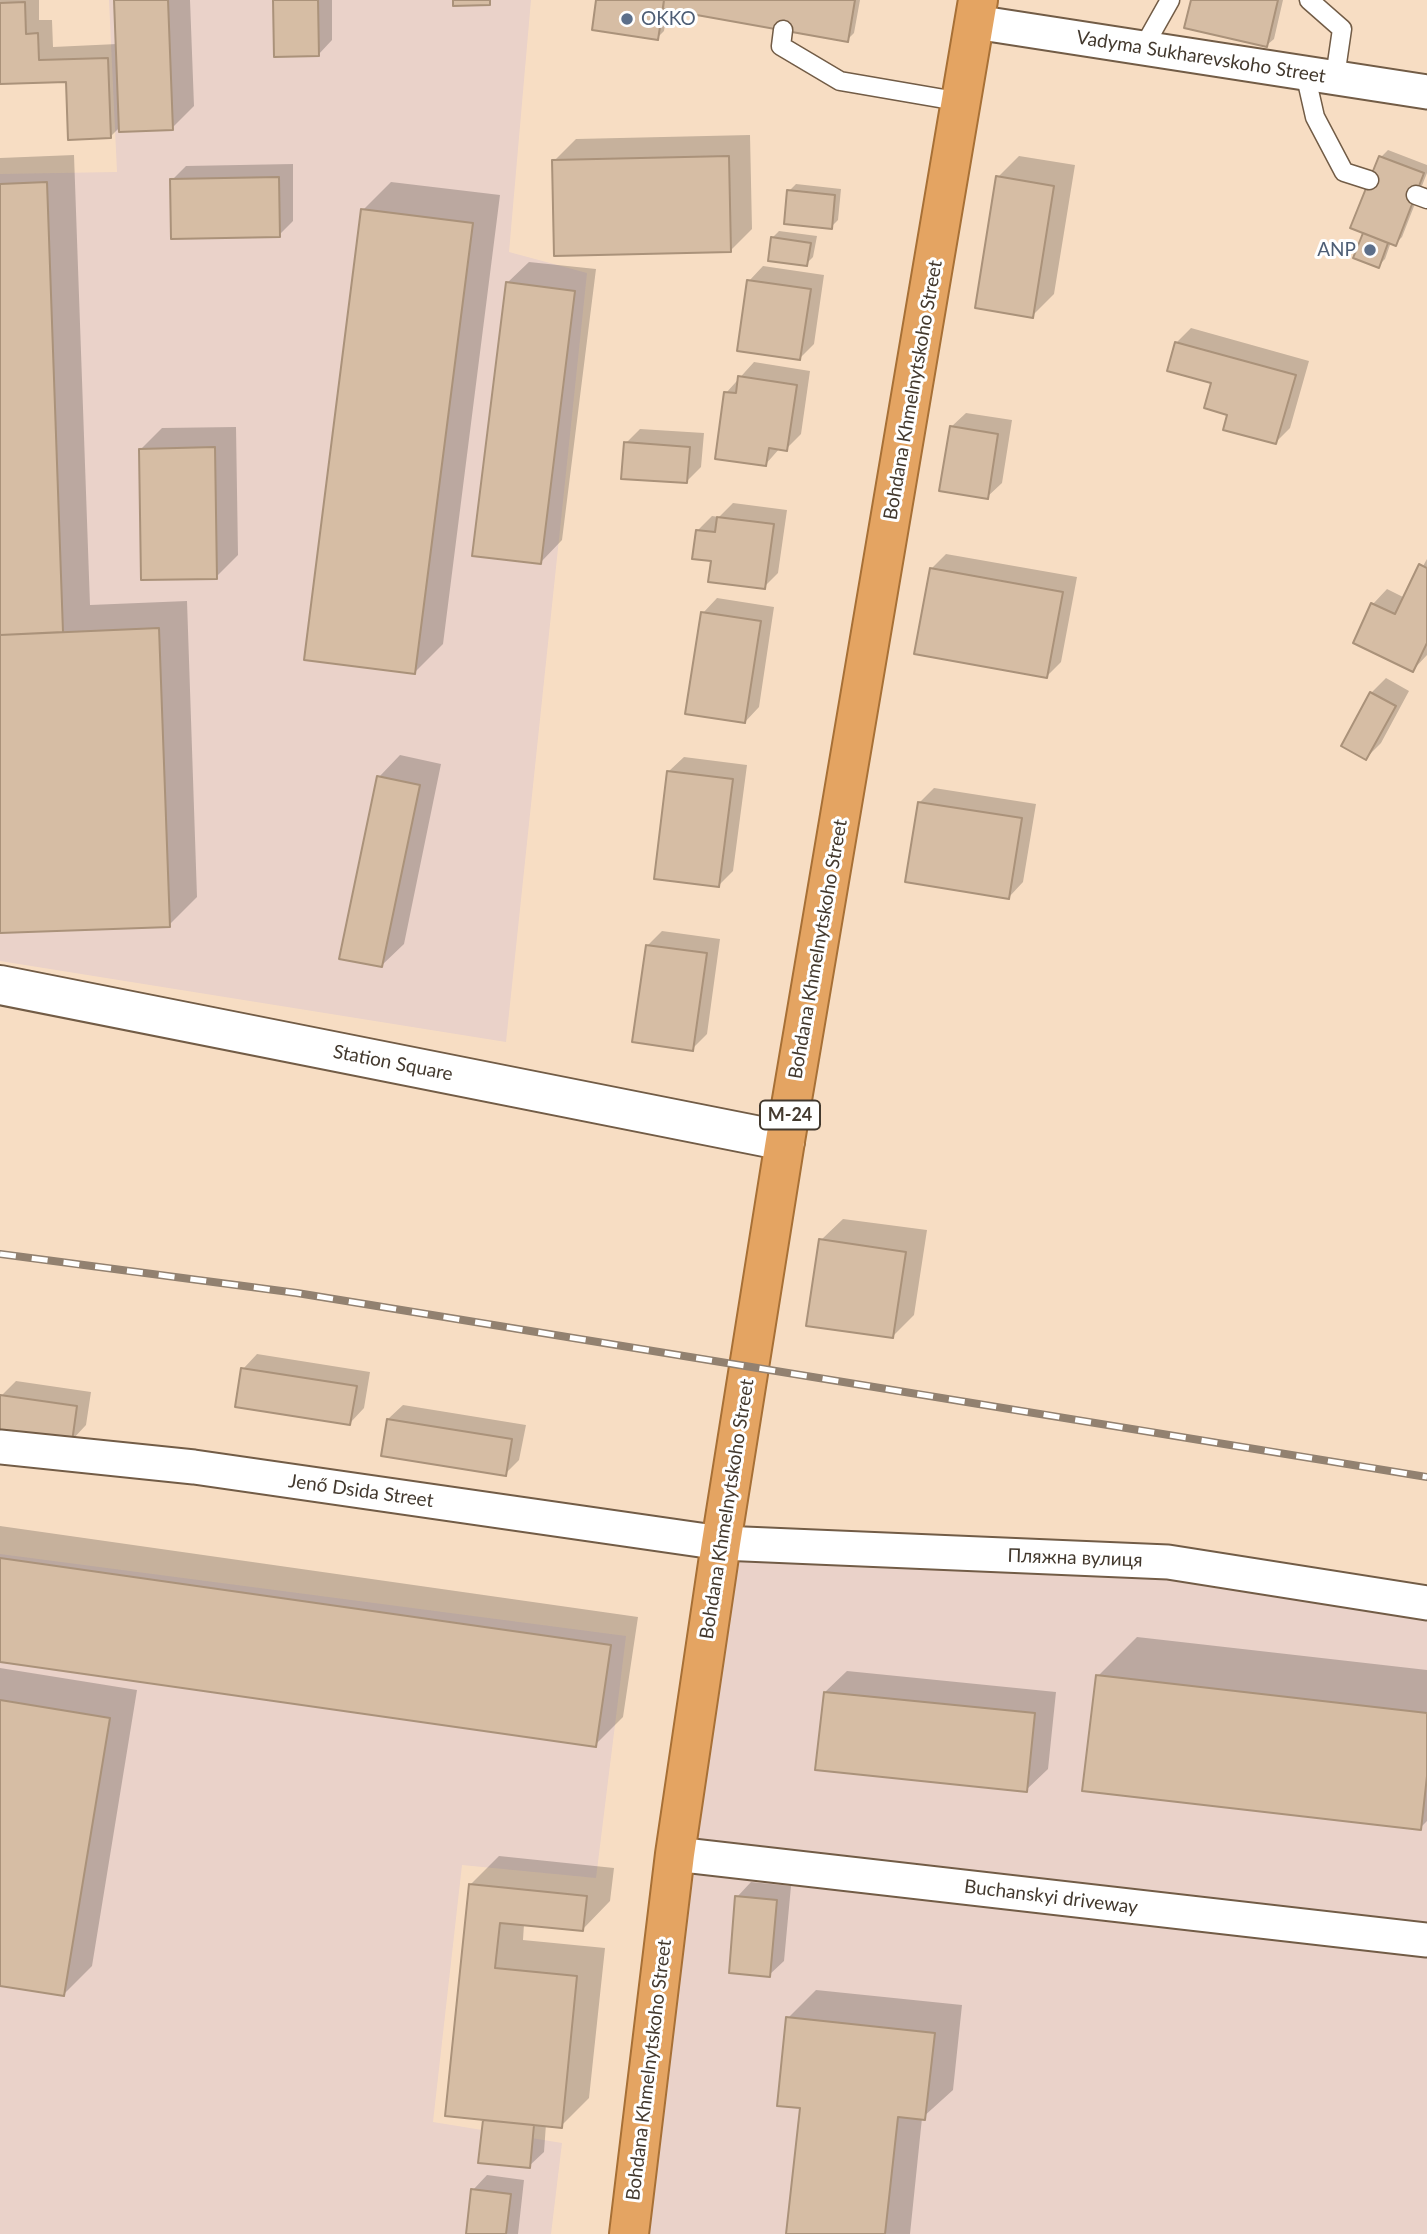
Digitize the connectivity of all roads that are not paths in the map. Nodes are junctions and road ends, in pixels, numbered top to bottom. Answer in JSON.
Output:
{"nodes":[{"id":1,"x":1170,"y":0,"type":"edge"},
{"id":2,"x":1309,"y":0,"type":"edge"},
{"id":3,"x":976,"y":11,"type":"edge"},
{"id":4,"x":783,"y":30,"type":"dead end"},
{"id":5,"x":1143,"y":48,"type":"junction"},
{"id":6,"x":1320,"y":75,"type":"junction"},
{"id":7,"x":1427,"y":92,"type":"edge"},
{"id":8,"x":962,"y":102,"type":"junction"},
{"id":9,"x":1369,"y":180,"type":"dead end"},
{"id":10,"x":0,"y":985,"type":"edge"},
{"id":11,"x":785,"y":1141,"type":"junction"},
{"id":12,"x":0,"y":1447,"type":"edge"},
{"id":13,"x":721,"y":1543,"type":"junction"},
{"id":14,"x":1427,"y":1603,"type":"edge"},
{"id":15,"x":675,"y":1854,"type":"junction"},
{"id":16,"x":1427,"y":1940,"type":"edge"},
{"id":17,"x":629,"y":2234,"type":"edge"}],
"edges":[{"from":1,"to":5,"type":"lane"},
{"from":2,"to":6,"type":"lane"},
{"from":3,"to":5,"type":"street","name":"Vadyma Sukharevskoho Street"},
{"from":3,"to":8,"type":"highway","name":"Bohdana Khmelnytskoho Street","number":"М-24"},
{"from":4,"to":8,"type":"lane"},
{"from":5,"to":6,"type":"street","name":"Vadyma Sukharevskoho Street"},
{"from":6,"to":7,"type":"street","name":"Vadyma Sukharevskoho Street"},
{"from":6,"to":9,"type":"lane"},
{"from":8,"to":11,"type":"highway","name":"Bohdana Khmelnytskoho Street","number":"М-24"},
{"from":10,"to":11,"type":"street","name":"Station Square"},
{"from":11,"to":13,"type":"highway","name":"Bohdana Khmelnytskoho Street","number":"М-24"},
{"from":12,"to":13,"type":"street","name":"Jenő Dsida Street"},
{"from":13,"to":14,"type":"street","name":"Пляжна вулиця"},
{"from":13,"to":15,"type":"highway","name":"Bohdana Khmelnytskoho Street","number":"М-24"},
{"from":15,"to":16,"type":"street","name":"Buchanskyi driveway"},
{"from":15,"to":17,"type":"highway","name":"Bohdana Khmelnytskoho Street","number":"М-24"}]}
